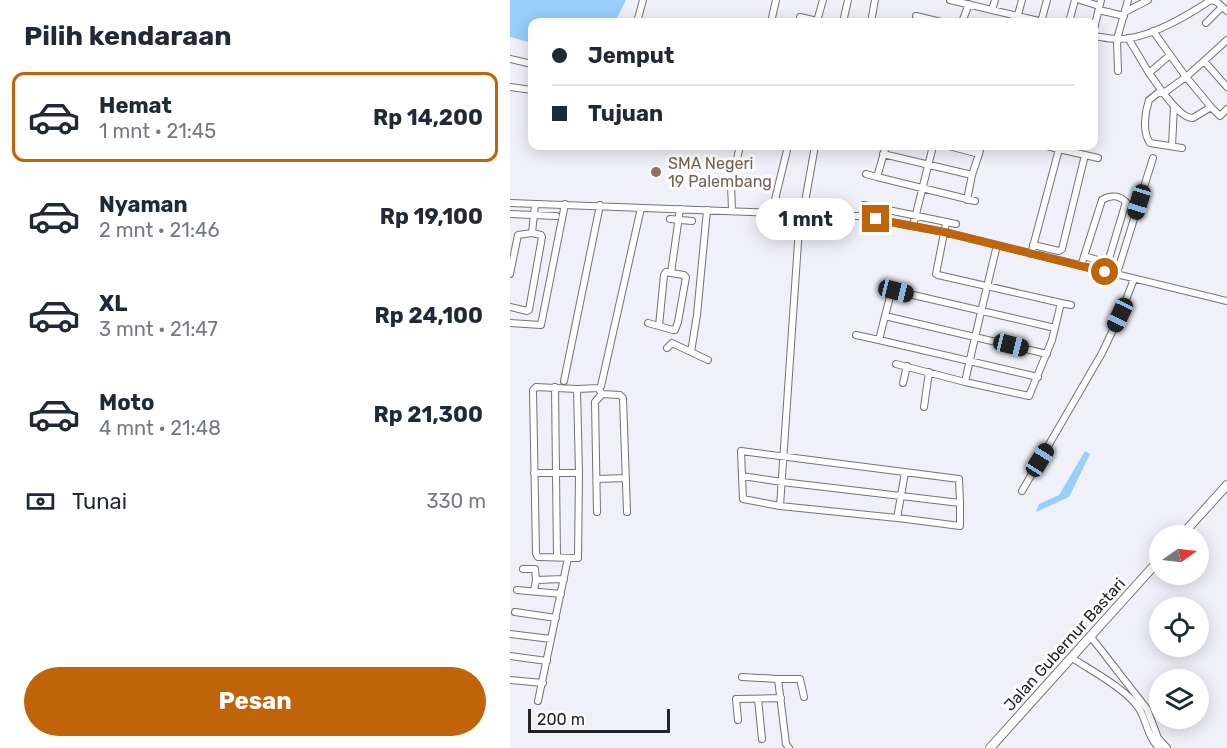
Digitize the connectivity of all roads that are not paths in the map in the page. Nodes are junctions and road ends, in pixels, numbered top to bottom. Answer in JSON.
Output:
{"nodes":[{"id":1,"x":643,"y":0,"type":"edge"},
{"id":2,"x":776,"y":0,"type":"edge"},
{"id":3,"x":823,"y":0,"type":"edge"},
{"id":4,"x":848,"y":0,"type":"edge"},
{"id":5,"x":876,"y":0,"type":"edge"},
{"id":6,"x":950,"y":0,"type":"edge"},
{"id":7,"x":995,"y":0,"type":"edge"},
{"id":8,"x":1022,"y":0,"type":"edge"},
{"id":9,"x":1047,"y":0,"type":"edge"},
{"id":10,"x":1075,"y":0,"type":"edge"},
{"id":11,"x":1080,"y":0,"type":"edge"},
{"id":12,"x":1128,"y":0,"type":"edge"},
{"id":13,"x":1148,"y":0,"type":"edge"},
{"id":14,"x":1211,"y":0,"type":"edge"},
{"id":15,"x":969,"y":4,"type":"junction"},
{"id":16,"x":1100,"y":5,"type":"edge"},
{"id":17,"x":1225,"y":9,"type":"edge"},
{"id":18,"x":992,"y":10,"type":"junction"},
{"id":19,"x":1124,"y":14,"type":"junction"},
{"id":20,"x":916,"y":16,"type":"dead end"},
{"id":21,"x":800,"y":17,"type":"dead end"},
{"id":22,"x":639,"y":18,"type":"edge"},
{"id":23,"x":772,"y":18,"type":"edge"},
{"id":24,"x":804,"y":18,"type":"edge"},
{"id":25,"x":819,"y":18,"type":"edge"},
{"id":26,"x":844,"y":18,"type":"edge"},
{"id":27,"x":873,"y":18,"type":"edge"},
{"id":28,"x":924,"y":18,"type":"edge"},
{"id":29,"x":964,"y":18,"type":"edge"},
{"id":30,"x":1014,"y":18,"type":"edge"},
{"id":31,"x":1017,"y":18,"type":"edge"},
{"id":32,"x":1043,"y":18,"type":"edge"},
{"id":33,"x":1070,"y":18,"type":"edge"},
{"id":34,"x":1206,"y":23,"type":"dead end"},
{"id":35,"x":1153,"y":31,"type":"junction"},
{"id":36,"x":1098,"y":36,"type":"edge"},
{"id":37,"x":1128,"y":38,"type":"junction"},
{"id":38,"x":1118,"y":39,"type":"junction"},
{"id":39,"x":1225,"y":45,"type":"edge"},
{"id":40,"x":1170,"y":55,"type":"junction"},
{"id":41,"x":510,"y":59,"type":"edge"},
{"id":42,"x":1204,"y":62,"type":"junction"},
{"id":43,"x":528,"y":63,"type":"edge"},
{"id":44,"x":1118,"y":71,"type":"dead end"},
{"id":45,"x":1149,"y":73,"type":"junction"},
{"id":46,"x":1186,"y":77,"type":"junction"},
{"id":47,"x":510,"y":87,"type":"edge"},
{"id":48,"x":1227,"y":87,"type":"edge"},
{"id":49,"x":528,"y":89,"type":"edge"},
{"id":50,"x":1165,"y":92,"type":"junction"},
{"id":51,"x":1174,"y":106,"type":"junction"},
{"id":52,"x":1211,"y":107,"type":"junction"},
{"id":53,"x":1227,"y":109,"type":"edge"},
{"id":54,"x":1172,"y":146,"type":"junction"},
{"id":55,"x":1182,"y":148,"type":"dead end"},
{"id":56,"x":739,"y":150,"type":"edge"},
{"id":57,"x":787,"y":150,"type":"edge"},
{"id":58,"x":814,"y":150,"type":"edge"},
{"id":59,"x":884,"y":150,"type":"edge"},
{"id":60,"x":932,"y":150,"type":"edge"},
{"id":61,"x":964,"y":150,"type":"edge"},
{"id":62,"x":980,"y":150,"type":"edge"},
{"id":63,"x":1059,"y":150,"type":"edge"},
{"id":64,"x":1063,"y":150,"type":"edge"},
{"id":65,"x":883,"y":154,"type":"junction"},
{"id":66,"x":979,"y":154,"type":"junction"},
{"id":67,"x":1085,"y":155,"type":"junction"},
{"id":68,"x":1098,"y":158,"type":"dead end"},
{"id":69,"x":1153,"y":158,"type":"dead end"},
{"id":70,"x":928,"y":164,"type":"junction"},
{"id":71,"x":866,"y":174,"type":"dead end"},
{"id":72,"x":972,"y":175,"type":"junction"},
{"id":73,"x":878,"y":177,"type":"junction"},
{"id":74,"x":922,"y":189,"type":"junction"},
{"id":75,"x":966,"y":200,"type":"junction"},
{"id":76,"x":975,"y":201,"type":"dead end"},
{"id":77,"x":510,"y":203,"type":"edge"},
{"id":78,"x":565,"y":204,"type":"junction"},
{"id":79,"x":535,"y":205,"type":"junction"},
{"id":80,"x":600,"y":205,"type":"junction"},
{"id":81,"x":864,"y":205,"type":"dead end"},
{"id":82,"x":640,"y":208,"type":"junction"},
{"id":83,"x":681,"y":209,"type":"junction"},
{"id":84,"x":707,"y":210,"type":"junction"},
{"id":85,"x":732,"y":210,"type":"junction"},
{"id":86,"x":772,"y":212,"type":"junction"},
{"id":87,"x":802,"y":213,"type":"junction"},
{"id":88,"x":510,"y":214,"type":"edge"},
{"id":89,"x":535,"y":215,"type":"junction"},
{"id":90,"x":556,"y":216,"type":"dead end"},
{"id":91,"x":915,"y":216,"type":"junction"},
{"id":92,"x":670,"y":219,"type":"dead end"},
{"id":93,"x":929,"y":219,"type":"junction"},
{"id":94,"x":679,"y":220,"type":"junction"},
{"id":95,"x":692,"y":221,"type":"dead end"},
{"id":96,"x":946,"y":223,"type":"junction"},
{"id":97,"x":956,"y":224,"type":"dead end"},
{"id":98,"x":913,"y":226,"type":"junction"},
{"id":99,"x":926,"y":228,"type":"junction"},
{"id":100,"x":944,"y":232,"type":"junction"},
{"id":101,"x":532,"y":233,"type":"junction"},
{"id":102,"x":997,"y":245,"type":"junction"},
{"id":103,"x":1033,"y":245,"type":"junction"},
{"id":104,"x":1031,"y":254,"type":"junction"},
{"id":105,"x":1084,"y":256,"type":"junction"},
{"id":106,"x":1108,"y":263,"type":"junction"},
{"id":107,"x":1081,"y":266,"type":"junction"},
{"id":108,"x":1105,"y":272,"type":"junction"},
{"id":109,"x":671,"y":273,"type":"junction"},
{"id":110,"x":510,"y":274,"type":"edge"},
{"id":111,"x":1115,"y":274,"type":"junction"},
{"id":112,"x":1134,"y":279,"type":"junction"},
{"id":113,"x":987,"y":286,"type":"junction"},
{"id":114,"x":1227,"y":301,"type":"edge"},
{"id":115,"x":1061,"y":303,"type":"junction"},
{"id":116,"x":1071,"y":305,"type":"dead end"},
{"id":117,"x":510,"y":307,"type":"edge"},
{"id":118,"x":981,"y":311,"type":"junction"},
{"id":119,"x":885,"y":316,"type":"junction"},
{"id":120,"x":510,"y":322,"type":"edge"},
{"id":121,"x":648,"y":323,"type":"dead end"},
{"id":122,"x":659,"y":326,"type":"junction"},
{"id":123,"x":1055,"y":328,"type":"junction"},
{"id":124,"x":856,"y":335,"type":"dead end"},
{"id":125,"x":975,"y":337,"type":"junction"},
{"id":126,"x":879,"y":340,"type":"junction"},
{"id":127,"x":667,"y":348,"type":"dead end"},
{"id":128,"x":691,"y":352,"type":"junction"},
{"id":129,"x":1047,"y":354,"type":"junction"},
{"id":130,"x":708,"y":360,"type":"dead end"},
{"id":131,"x":970,"y":360,"type":"junction"},
{"id":132,"x":896,"y":364,"type":"dead end"},
{"id":133,"x":907,"y":366,"type":"junction"},
{"id":134,"x":929,"y":372,"type":"junction"},
{"id":135,"x":1038,"y":377,"type":"junction"},
{"id":136,"x":564,"y":381,"type":"dead end"},
{"id":137,"x":965,"y":382,"type":"junction"},
{"id":138,"x":903,"y":383,"type":"dead end"},
{"id":139,"x":555,"y":387,"type":"junction"},
{"id":140,"x":577,"y":389,"type":"junction"},
{"id":141,"x":600,"y":391,"type":"junction"},
{"id":142,"x":924,"y":407,"type":"dead end"},
{"id":143,"x":783,"y":457,"type":"junction"},
{"id":144,"x":905,"y":472,"type":"junction"},
{"id":145,"x":534,"y":473,"type":"junction"},
{"id":146,"x":556,"y":473,"type":"junction"},
{"id":147,"x":579,"y":473,"type":"junction"},
{"id":148,"x":742,"y":476,"type":"junction"},
{"id":149,"x":626,"y":478,"type":"junction"},
{"id":150,"x":597,"y":479,"type":"junction"},
{"id":151,"x":782,"y":482,"type":"junction"},
{"id":152,"x":1227,"y":485,"type":"edge"},
{"id":153,"x":1022,"y":491,"type":"dead end"},
{"id":154,"x":901,"y":496,"type":"junction"},
{"id":155,"x":960,"y":503,"type":"junction"},
{"id":156,"x":780,"y":506,"type":"junction"},
{"id":157,"x":597,"y":512,"type":"dead end"},
{"id":158,"x":627,"y":512,"type":"dead end"},
{"id":159,"x":898,"y":518,"type":"junction"},
{"id":160,"x":1191,"y":525,"type":"edge"},
{"id":161,"x":557,"y":558,"type":"junction"},
{"id":162,"x":568,"y":558,"type":"junction"},
{"id":163,"x":523,"y":569,"type":"dead end"},
{"id":164,"x":1149,"y":571,"type":"edge"},
{"id":165,"x":564,"y":579,"type":"junction"},
{"id":166,"x":536,"y":580,"type":"junction"},
{"id":167,"x":517,"y":590,"type":"dead end"},
{"id":168,"x":534,"y":591,"type":"junction"},
{"id":169,"x":561,"y":594,"type":"junction"},
{"id":170,"x":515,"y":612,"type":"dead end"},
{"id":171,"x":556,"y":618,"type":"junction"},
{"id":172,"x":510,"y":634,"type":"edge"},
{"id":173,"x":1091,"y":637,"type":"junction"},
{"id":174,"x":552,"y":639,"type":"junction"},
{"id":175,"x":510,"y":656,"type":"edge"},
{"id":176,"x":1072,"y":658,"type":"junction"},
{"id":177,"x":547,"y":661,"type":"junction"},
{"id":178,"x":742,"y":677,"type":"dead end"},
{"id":179,"x":778,"y":679,"type":"junction"},
{"id":180,"x":510,"y":680,"type":"edge"},
{"id":181,"x":543,"y":683,"type":"junction"},
{"id":182,"x":804,"y":697,"type":"dead end"},
{"id":183,"x":781,"y":698,"type":"junction"},
{"id":184,"x":758,"y":699,"type":"junction"},
{"id":185,"x":538,"y":701,"type":"dead end"},
{"id":186,"x":738,"y":720,"type":"dead end"},
{"id":187,"x":762,"y":739,"type":"dead end"},
{"id":188,"x":789,"y":748,"type":"edge"},
{"id":189,"x":990,"y":748,"type":"edge"},
{"id":190,"x":1159,"y":748,"type":"edge"},
{"id":191,"x":1167,"y":748,"type":"edge"}],
"edges":[{"from":1,"to":22,"type":"street"},
{"from":2,"to":23,"type":"street"},
{"from":3,"to":25,"type":"street"},
{"from":4,"to":26,"type":"street"},
{"from":5,"to":27,"type":"street"},
{"from":6,"to":15,"type":"street"},
{"from":7,"to":18,"type":"street"},
{"from":8,"to":31,"type":"street"},
{"from":9,"to":32,"type":"street"},
{"from":10,"to":33,"type":"street"},
{"from":11,"to":16,"type":"street"},
{"from":12,"to":19,"type":"street"},
{"from":13,"to":19,"type":"street"},
{"from":14,"to":17,"type":"street"},
{"from":14,"to":35,"type":"street"},
{"from":15,"to":18,"type":"street"},
{"from":15,"to":29,"type":"street"},
{"from":16,"to":19,"type":"street"},
{"from":17,"to":34,"type":"street"},
{"from":18,"to":30,"type":"street"},
{"from":19,"to":38,"type":"street"},
{"from":20,"to":28,"type":"street"},
{"from":21,"to":24,"type":"street"},
{"from":35,"to":37,"type":"street"},
{"from":35,"to":40,"type":"street"},
{"from":36,"to":38,"type":"street"},
{"from":37,"to":38,"type":"street"},
{"from":37,"to":45,"type":"street"},
{"from":38,"to":44,"type":"street"},
{"from":39,"to":42,"type":"street"},
{"from":40,"to":45,"type":"street"},
{"from":40,"to":46,"type":"street"},
{"from":41,"to":43,"type":"street"},
{"from":42,"to":46,"type":"street"},
{"from":42,"to":48,"type":"street"},
{"from":45,"to":50,"type":"street"},
{"from":46,"to":50,"type":"street"},
{"from":46,"to":52,"type":"street"},
{"from":47,"to":49,"type":"street"},
{"from":50,"to":51,"type":"street"},
{"from":50,"to":54,"type":"street"},
{"from":51,"to":52,"type":"street"},
{"from":51,"to":54,"type":"street"},
{"from":52,"to":53,"type":"street"},
{"from":54,"to":55,"type":"street"},
{"from":56,"to":85,"type":"street"},
{"from":57,"to":86,"type":"street"},
{"from":58,"to":87,"type":"street"},
{"from":59,"to":65,"type":"street"},
{"from":60,"to":70,"type":"street"},
{"from":61,"to":66,"type":"street"},
{"from":62,"to":66,"type":"street"},
{"from":63,"to":103,"type":"street"},
{"from":64,"to":67,"type":"street"},
{"from":65,"to":70,"type":"street"},
{"from":65,"to":73,"type":"street"},
{"from":66,"to":72,"type":"street"},
{"from":67,"to":68,"type":"street"},
{"from":67,"to":103,"type":"street"},
{"from":69,"to":111,"type":"street"},
{"from":70,"to":72,"type":"street"},
{"from":70,"to":74,"type":"street"},
{"from":71,"to":73,"type":"street"},
{"from":72,"to":75,"type":"street"},
{"from":73,"to":74,"type":"street"},
{"from":74,"to":75,"type":"street"},
{"from":74,"to":91,"type":"street"},
{"from":75,"to":76,"type":"street"},
{"from":77,"to":79,"type":"street"},
{"from":78,"to":79,"type":"street"},
{"from":78,"to":80,"type":"street"},
{"from":78,"to":120,"type":"street"},
{"from":79,"to":89,"type":"street"},
{"from":80,"to":82,"type":"street"},
{"from":80,"to":136,"type":"street"},
{"from":81,"to":91,"type":"street"},
{"from":82,"to":83,"type":"street"},
{"from":82,"to":141,"type":"street"},
{"from":83,"to":84,"type":"street"},
{"from":83,"to":94,"type":"street"},
{"from":84,"to":85,"type":"street"},
{"from":84,"to":128,"type":"street"},
{"from":85,"to":86,"type":"street"},
{"from":86,"to":87,"type":"street"},
{"from":87,"to":98,"type":"street"},
{"from":87,"to":143,"type":"street"},
{"from":88,"to":89,"type":"street"},
{"from":89,"to":90,"type":"street"},
{"from":89,"to":101,"type":"street"},
{"from":91,"to":93,"type":"street"},
{"from":91,"to":98,"type":"street"},
{"from":92,"to":94,"type":"street"},
{"from":93,"to":96,"type":"street"},
{"from":93,"to":99,"type":"street"},
{"from":94,"to":95,"type":"street"},
{"from":94,"to":109,"type":"street"},
{"from":96,"to":97,"type":"street"},
{"from":96,"to":100,"type":"street"},
{"from":98,"to":99,"type":"street"},
{"from":99,"to":100,"type":"street"},
{"from":100,"to":102,"type":"street"},
{"from":100,"to":113,"type":"street"},
{"from":101,"to":110,"type":"street"},
{"from":101,"to":117,"type":"street"},
{"from":102,"to":104,"type":"street"},
{"from":102,"to":113,"type":"street"},
{"from":103,"to":104,"type":"street"},
{"from":104,"to":107,"type":"street"},
{"from":105,"to":106,"type":"street"},
{"from":105,"to":106,"type":"street"},
{"from":105,"to":107,"type":"street"},
{"from":106,"to":108,"type":"street"},
{"from":107,"to":108,"type":"street"},
{"from":108,"to":111,"type":"street"},
{"from":109,"to":122,"type":"street"},
{"from":109,"to":122,"type":"street"},
{"from":111,"to":112,"type":"street"},
{"from":112,"to":114,"type":"street"},
{"from":112,"to":153,"type":"street"},
{"from":113,"to":115,"type":"street"},
{"from":113,"to":118,"type":"street"},
{"from":115,"to":116,"type":"street"},
{"from":115,"to":123,"type":"street"},
{"from":118,"to":119,"type":"street"},
{"from":118,"to":123,"type":"street"},
{"from":118,"to":125,"type":"street"},
{"from":119,"to":125,"type":"street"},
{"from":119,"to":126,"type":"street"},
{"from":121,"to":122,"type":"street"},
{"from":123,"to":129,"type":"street"},
{"from":124,"to":126,"type":"street"},
{"from":125,"to":129,"type":"street"},
{"from":125,"to":131,"type":"street"},
{"from":126,"to":131,"type":"street"},
{"from":127,"to":128,"type":"street"},
{"from":128,"to":130,"type":"street"},
{"from":129,"to":135,"type":"street"},
{"from":131,"to":135,"type":"street"},
{"from":131,"to":137,"type":"street"},
{"from":132,"to":133,"type":"street"},
{"from":133,"to":134,"type":"street"},
{"from":133,"to":138,"type":"street"},
{"from":134,"to":137,"type":"street"},
{"from":134,"to":142,"type":"street"},
{"from":135,"to":137,"type":"street"},
{"from":139,"to":140,"type":"street"},
{"from":139,"to":145,"type":"street"},
{"from":139,"to":146,"type":"street"},
{"from":140,"to":141,"type":"street"},
{"from":140,"to":147,"type":"street"},
{"from":141,"to":149,"type":"street"},
{"from":141,"to":150,"type":"street"},
{"from":143,"to":144,"type":"street"},
{"from":143,"to":148,"type":"street"},
{"from":143,"to":151,"type":"street"},
{"from":144,"to":154,"type":"street"},
{"from":144,"to":155,"type":"street"},
{"from":145,"to":146,"type":"street"},
{"from":145,"to":161,"type":"street"},
{"from":146,"to":147,"type":"street"},
{"from":146,"to":161,"type":"street"},
{"from":147,"to":162,"type":"street"},
{"from":148,"to":151,"type":"street"},
{"from":148,"to":156,"type":"street"},
{"from":149,"to":150,"type":"street"},
{"from":149,"to":158,"type":"street"},
{"from":150,"to":157,"type":"street"},
{"from":151,"to":154,"type":"street"},
{"from":151,"to":156,"type":"street"},
{"from":152,"to":160,"type":"highway"},
{"from":154,"to":155,"type":"street"},
{"from":154,"to":159,"type":"street"},
{"from":155,"to":159,"type":"street"},
{"from":156,"to":159,"type":"street"},
{"from":161,"to":162,"type":"street"},
{"from":162,"to":165,"type":"street"},
{"from":163,"to":166,"type":"street"},
{"from":164,"to":173,"type":"highway","name":"Jalan Gubernur Bastari"},
{"from":165,"to":166,"type":"street"},
{"from":165,"to":169,"type":"street"},
{"from":166,"to":168,"type":"street"},
{"from":167,"to":168,"type":"street"},
{"from":168,"to":169,"type":"street"},
{"from":169,"to":171,"type":"street"},
{"from":170,"to":171,"type":"street"},
{"from":171,"to":174,"type":"street"},
{"from":172,"to":174,"type":"street"},
{"from":173,"to":176,"type":"highway","name":"Jalan Gubernur Bastari"},
{"from":173,"to":191,"type":"street"},
{"from":174,"to":177,"type":"street"},
{"from":175,"to":177,"type":"street"},
{"from":176,"to":189,"type":"highway","name":"Jalan Gubernur Bastari"},
{"from":176,"to":190,"type":"street"},
{"from":177,"to":181,"type":"street"},
{"from":178,"to":179,"type":"street"},
{"from":179,"to":182,"type":"street"},
{"from":179,"to":183,"type":"street"},
{"from":180,"to":181,"type":"street"},
{"from":181,"to":185,"type":"street"},
{"from":183,"to":184,"type":"street"},
{"from":183,"to":188,"type":"street"},
{"from":184,"to":186,"type":"street"},
{"from":184,"to":187,"type":"street"}]}
